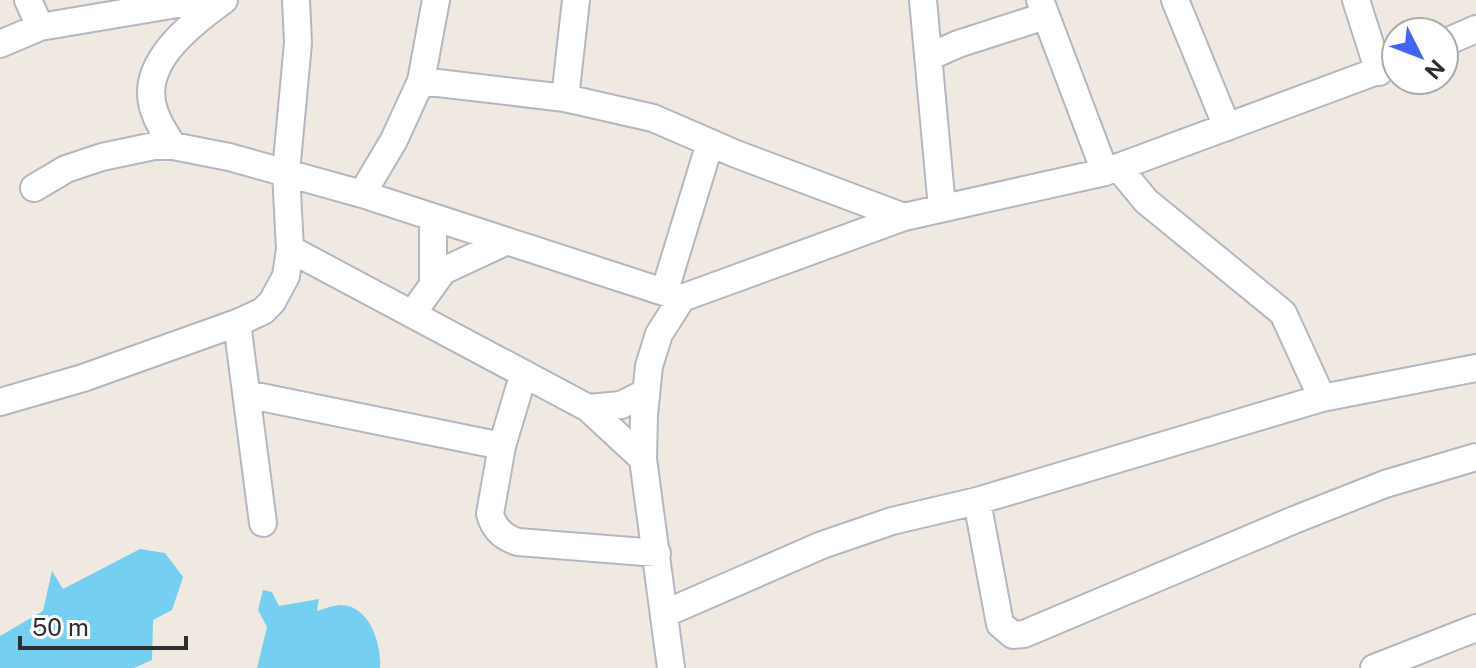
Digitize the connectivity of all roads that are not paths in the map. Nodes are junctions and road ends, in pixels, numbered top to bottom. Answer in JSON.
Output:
{"nodes":[{"id":1,"x":28,"y":0,"type":"edge"},
{"id":2,"x":201,"y":0,"type":"edge"},
{"id":3,"x":224,"y":0,"type":"edge"},
{"id":4,"x":296,"y":0,"type":"edge"},
{"id":5,"x":436,"y":0,"type":"edge"},
{"id":6,"x":576,"y":0,"type":"edge"},
{"id":7,"x":923,"y":0,"type":"edge"},
{"id":8,"x":1175,"y":0,"type":"edge"},
{"id":9,"x":1356,"y":0,"type":"edge"},
{"id":10,"x":172,"y":2,"type":"edge"},
{"id":11,"x":1042,"y":8,"type":"edge"},
{"id":12,"x":40,"y":27,"type":"junction"},
{"id":13,"x":0,"y":44,"type":"edge"},
{"id":14,"x":1380,"y":53,"type":"edge"},
{"id":15,"x":929,"y":57,"type":"junction"},
{"id":16,"x":1380,"y":71,"type":"edge"},
{"id":17,"x":421,"y":81,"type":"junction"},
{"id":18,"x":565,"y":98,"type":"junction"},
{"id":19,"x":1227,"y":127,"type":"junction"},
{"id":20,"x":710,"y":143,"type":"junction"},
{"id":21,"x":173,"y":146,"type":"junction"},
{"id":22,"x":1112,"y":169,"type":"junction"},
{"id":23,"x":286,"y":172,"type":"junction"},
{"id":24,"x":1075,"y":180,"type":"junction"},
{"id":25,"x":34,"y":188,"type":"dead end"},
{"id":26,"x":362,"y":194,"type":"junction"},
{"id":27,"x":1146,"y":201,"type":"junction"},
{"id":28,"x":942,"y":208,"type":"junction"},
{"id":29,"x":904,"y":217,"type":"junction"},
{"id":30,"x":433,"y":218,"type":"junction"},
{"id":31,"x":505,"y":242,"type":"junction"},
{"id":32,"x":290,"y":249,"type":"junction"},
{"id":33,"x":433,"y":280,"type":"junction"},
{"id":34,"x":673,"y":294,"type":"junction"},
{"id":35,"x":412,"y":314,"type":"junction"},
{"id":36,"x":237,"y":323,"type":"junction"},
{"id":37,"x":1476,"y":368,"type":"edge"},
{"id":38,"x":523,"y":376,"type":"junction"},
{"id":39,"x":645,"y":393,"type":"junction"},
{"id":40,"x":246,"y":394,"type":"junction"},
{"id":41,"x":1322,"y":398,"type":"junction"},
{"id":42,"x":0,"y":402,"type":"edge"},
{"id":43,"x":588,"y":408,"type":"junction"},
{"id":44,"x":502,"y":446,"type":"junction"},
{"id":45,"x":1476,"y":457,"type":"edge"},
{"id":46,"x":643,"y":459,"type":"junction"},
{"id":47,"x":977,"y":501,"type":"junction"},
{"id":48,"x":263,"y":523,"type":"dead end"},
{"id":49,"x":657,"y":553,"type":"junction"},
{"id":50,"x":666,"y":613,"type":"junction"},
{"id":51,"x":1476,"y":628,"type":"edge"},
{"id":52,"x":671,"y":668,"type":"edge"},
{"id":53,"x":1374,"y":668,"type":"edge"}],
"edges":[{"from":1,"to":12,"type":"street"},
{"from":2,"to":10,"type":"street"},
{"from":3,"to":21,"type":"street"},
{"from":4,"to":23,"type":"street"},
{"from":5,"to":17,"type":"street"},
{"from":6,"to":18,"type":"street"},
{"from":7,"to":15,"type":"street"},
{"from":8,"to":19,"type":"street"},
{"from":9,"to":14,"type":"street"},
{"from":10,"to":12,"type":"street"},
{"from":11,"to":15,"type":"street"},
{"from":11,"to":22,"type":"street"},
{"from":12,"to":13,"type":"street"},
{"from":15,"to":28,"type":"street"},
{"from":16,"to":19,"type":"street"},
{"from":17,"to":18,"type":"street"},
{"from":17,"to":26,"type":"street"},
{"from":18,"to":20,"type":"street"},
{"from":19,"to":22,"type":"street"},
{"from":20,"to":29,"type":"street"},
{"from":20,"to":34,"type":"street"},
{"from":21,"to":23,"type":"street"},
{"from":21,"to":25,"type":"street"},
{"from":22,"to":24,"type":"street"},
{"from":22,"to":27,"type":"street"},
{"from":23,"to":26,"type":"street"},
{"from":23,"to":32,"type":"street"},
{"from":24,"to":27,"type":"street"},
{"from":24,"to":28,"type":"street"},
{"from":26,"to":30,"type":"street"},
{"from":27,"to":41,"type":"street"},
{"from":28,"to":29,"type":"street"},
{"from":29,"to":34,"type":"street"},
{"from":30,"to":31,"type":"street"},
{"from":30,"to":33,"type":"street"},
{"from":31,"to":33,"type":"street"},
{"from":31,"to":34,"type":"street"},
{"from":32,"to":35,"type":"street"},
{"from":32,"to":36,"type":"street"},
{"from":33,"to":35,"type":"street"},
{"from":34,"to":39,"type":"street"},
{"from":35,"to":38,"type":"street"},
{"from":36,"to":40,"type":"street"},
{"from":36,"to":42,"type":"street"},
{"from":37,"to":41,"type":"street"},
{"from":38,"to":43,"type":"street"},
{"from":38,"to":44,"type":"street"},
{"from":39,"to":43,"type":"street"},
{"from":39,"to":46,"type":"street"},
{"from":40,"to":44,"type":"street"},
{"from":40,"to":48,"type":"street"},
{"from":41,"to":47,"type":"street"},
{"from":43,"to":46,"type":"street"},
{"from":44,"to":49,"type":"street"},
{"from":45,"to":47,"type":"street"},
{"from":46,"to":49,"type":"street"},
{"from":47,"to":50,"type":"street"},
{"from":49,"to":50,"type":"street"},
{"from":50,"to":52,"type":"street"},
{"from":51,"to":53,"type":"street"}]}
